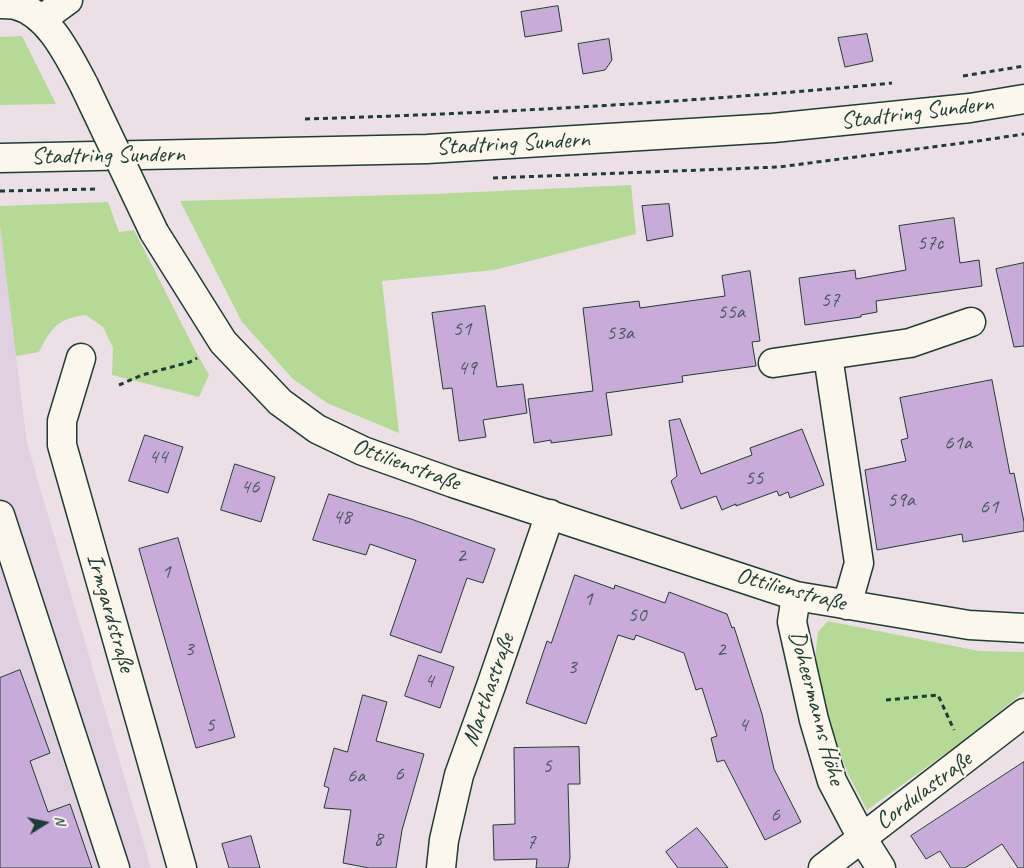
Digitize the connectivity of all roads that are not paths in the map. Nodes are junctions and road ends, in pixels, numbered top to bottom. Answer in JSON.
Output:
{"nodes":[{"id":1,"x":68,"y":0,"type":"edge"},
{"id":2,"x":0,"y":4,"type":"edge"},
{"id":3,"x":42,"y":19,"type":"junction"},
{"id":4,"x":1024,"y":99,"type":"edge"},
{"id":5,"x":0,"y":158,"type":"edge"},
{"id":6,"x":971,"y":322,"type":"dead end"},
{"id":7,"x":828,"y":356,"type":"junction"},
{"id":8,"x":81,"y":358,"type":"dead end"},
{"id":9,"x":773,"y":363,"type":"dead end"},
{"id":10,"x":550,"y":514,"type":"junction"},
{"id":11,"x":0,"y":515,"type":"edge"},
{"id":12,"x":796,"y":596,"type":"junction"},
{"id":13,"x":847,"y":605,"type":"junction"},
{"id":14,"x":1024,"y":628,"type":"edge"},
{"id":15,"x":1024,"y":713,"type":"edge"},
{"id":16,"x":862,"y":838,"type":"junction"},
{"id":17,"x":115,"y":868,"type":"edge"},
{"id":18,"x":182,"y":868,"type":"edge"},
{"id":19,"x":441,"y":868,"type":"edge"},
{"id":20,"x":823,"y":868,"type":"edge"},
{"id":21,"x":881,"y":868,"type":"edge"}],
"edges":[{"from":1,"to":3,"type":"street"},
{"from":2,"to":3,"type":"street","name":"Ottilienstraße"},
{"from":3,"to":10,"type":"street","name":"Ottilienstraße","bridge":true},
{"from":4,"to":5,"type":"street","name":"Stadtring Sundern"},
{"from":6,"to":7,"type":"street"},
{"from":7,"to":9,"type":"street"},
{"from":7,"to":13,"type":"street"},
{"from":8,"to":18,"type":"street","name":"Irmgardstraße"},
{"from":10,"to":12,"type":"street","name":"Ottilienstraße"},
{"from":10,"to":19,"type":"street","name":"Marthastraße"},
{"from":11,"to":17,"type":"street"},
{"from":12,"to":13,"type":"street","name":"Ottilienstraße"},
{"from":12,"to":16,"type":"street","name":"Doheermanns Höhe"},
{"from":13,"to":14,"type":"street","name":"Ottilienstraße"},
{"from":15,"to":16,"type":"street","name":"Cordulastraße"},
{"from":16,"to":20,"type":"street","name":"Cordulastraße"},
{"from":16,"to":21,"type":"street","name":"Doheermanns Höhe"}]}
